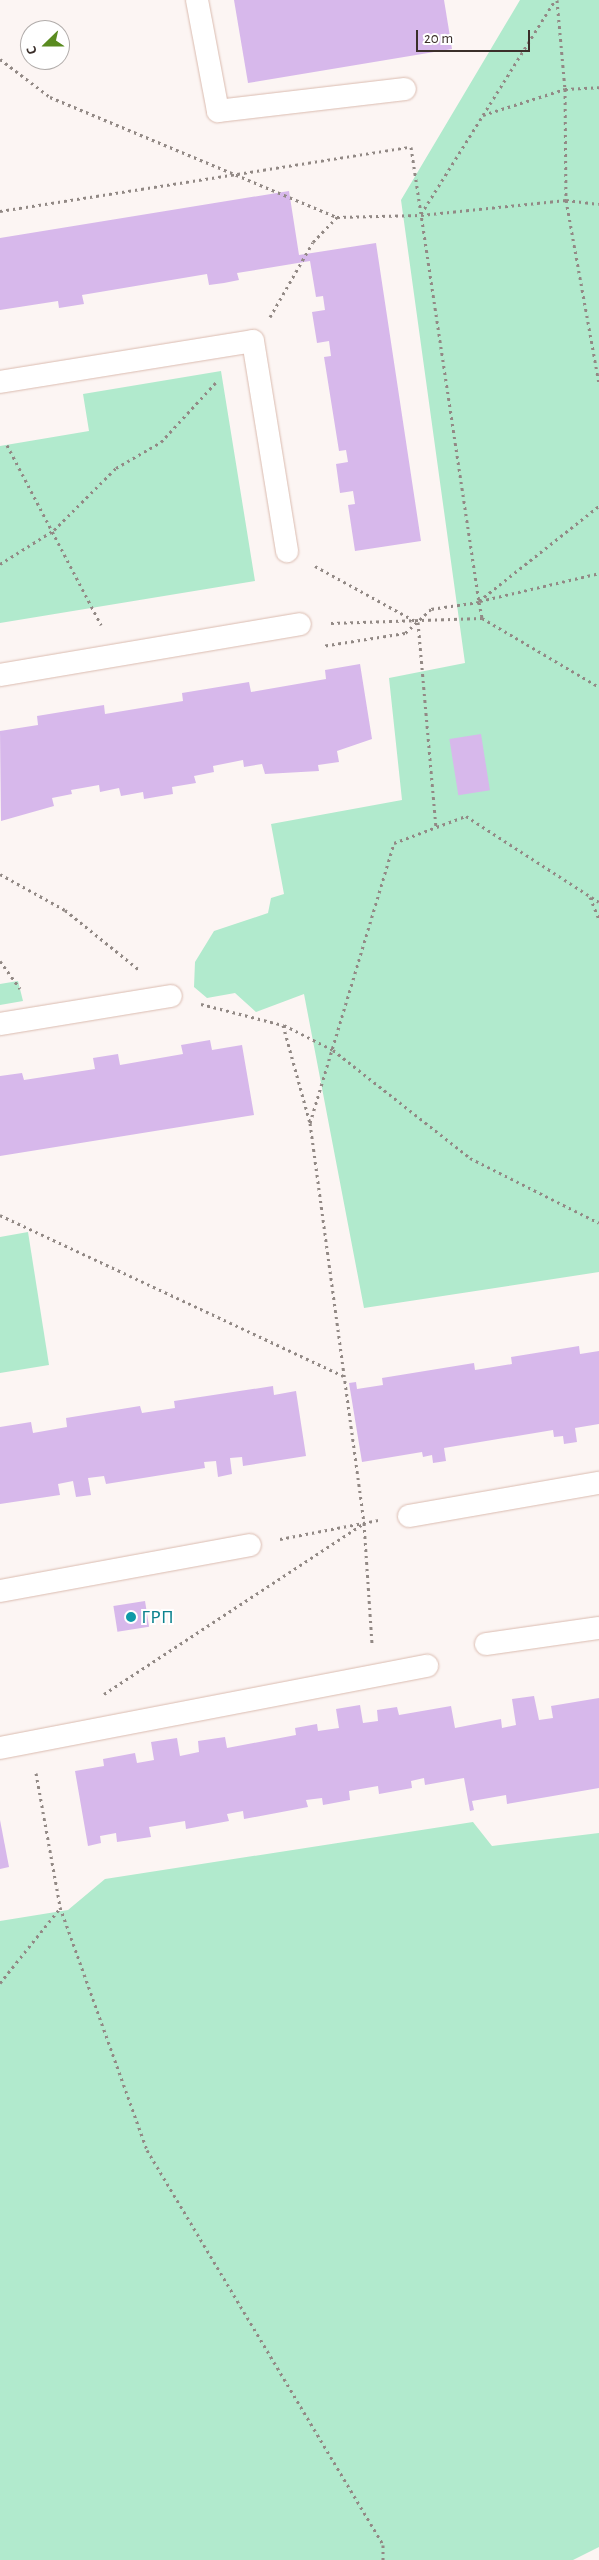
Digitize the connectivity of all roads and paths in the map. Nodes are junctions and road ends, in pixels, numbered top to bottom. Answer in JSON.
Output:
{"nodes":[{"id":1,"x":197,"y":0,"type":"edge"},
{"id":2,"x":556,"y":0,"type":"edge"},
{"id":3,"x":0,"y":59,"type":"edge"},
{"id":4,"x":599,"y":87,"type":"edge"},
{"id":5,"x":405,"y":89,"type":"dead end"},
{"id":6,"x":565,"y":89,"type":"junction"},
{"id":7,"x":482,"y":115,"type":"junction"},
{"id":8,"x":235,"y":174,"type":"junction"},
{"id":9,"x":566,"y":200,"type":"junction"},
{"id":10,"x":599,"y":204,"type":"edge"},
{"id":11,"x":0,"y":211,"type":"edge"},
{"id":12,"x":421,"y":215,"type":"junction"},
{"id":13,"x":337,"y":216,"type":"junction"},
{"id":14,"x":254,"y":341,"type":"junction"},
{"id":15,"x":220,"y":378,"type":"dead end"},
{"id":16,"x":0,"y":382,"type":"edge"},
{"id":17,"x":599,"y":383,"type":"edge"},
{"id":18,"x":7,"y":445,"type":"dead end"},
{"id":19,"x":599,"y":506,"type":"edge"},
{"id":20,"x":54,"y":530,"type":"junction"},
{"id":21,"x":287,"y":551,"type":"joint"},
{"id":22,"x":0,"y":564,"type":"edge"},
{"id":23,"x":599,"y":574,"type":"edge"},
{"id":24,"x":479,"y":602,"type":"junction"},
{"id":25,"x":482,"y":618,"type":"junction"},
{"id":26,"x":418,"y":622,"type":"junction"},
{"id":27,"x":300,"y":624,"type":"joint"},
{"id":28,"x":115,"y":656,"type":"junction"},
{"id":29,"x":0,"y":676,"type":"edge"},
{"id":30,"x":599,"y":687,"type":"edge"},
{"id":31,"x":436,"y":828,"type":"junction"},
{"id":32,"x":0,"y":874,"type":"edge"},
{"id":33,"x":589,"y":896,"type":"junction"},
{"id":34,"x":599,"y":902,"type":"edge"},
{"id":35,"x":599,"y":920,"type":"edge"},
{"id":36,"x":171,"y":996,"type":"junction"},
{"id":37,"x":0,"y":1024,"type":"edge"},
{"id":38,"x":283,"y":1025,"type":"junction"},
{"id":39,"x":333,"y":1050,"type":"junction"},
{"id":40,"x":310,"y":1124,"type":"junction"},
{"id":41,"x":0,"y":1215,"type":"edge"},
{"id":42,"x":599,"y":1223,"type":"edge"},
{"id":43,"x":343,"y":1376,"type":"junction"},
{"id":44,"x":599,"y":1483,"type":"edge"},
{"id":45,"x":409,"y":1516,"type":"joint"},
{"id":46,"x":364,"y":1523,"type":"junction"},
{"id":47,"x":250,"y":1545,"type":"joint"},
{"id":48,"x":0,"y":1591,"type":"edge"},
{"id":49,"x":599,"y":1628,"type":"edge"},
{"id":50,"x":486,"y":1644,"type":"dead end"},
{"id":51,"x":427,"y":1666,"type":"dead end"},
{"id":52,"x":374,"y":1675,"type":"junction"},
{"id":53,"x":97,"y":1699,"type":"dead end"},
{"id":54,"x":30,"y":1743,"type":"junction"},
{"id":55,"x":0,"y":1748,"type":"edge"},
{"id":56,"x":60,"y":1907,"type":"junction"},
{"id":57,"x":0,"y":1983,"type":"edge"},
{"id":58,"x":383,"y":2560,"type":"edge"}],
"edges":[{"from":1,"to":5,"type":"lane"},
{"from":2,"to":6,"type":"path"},
{"from":2,"to":7,"type":"path"},
{"from":3,"to":8,"type":"path"},
{"from":4,"to":6,"type":"path"},
{"from":6,"to":7,"type":"path"},
{"from":6,"to":9,"type":"path"},
{"from":7,"to":12,"type":"path"},
{"from":8,"to":11,"type":"path"},
{"from":8,"to":12,"type":"path"},
{"from":8,"to":13,"type":"path"},
{"from":9,"to":10,"type":"path"},
{"from":9,"to":12,"type":"path"},
{"from":9,"to":17,"type":"path"},
{"from":12,"to":13,"type":"path"},
{"from":12,"to":24,"type":"path"},
{"from":13,"to":14,"type":"path"},
{"from":14,"to":16,"type":"lane"},
{"from":14,"to":21,"type":"lane"},
{"from":15,"to":20,"type":"path"},
{"from":18,"to":20,"type":"path"},
{"from":19,"to":24,"type":"path"},
{"from":20,"to":22,"type":"path"},
{"from":20,"to":28,"type":"path"},
{"from":21,"to":26,"type":"path"},
{"from":23,"to":24,"type":"path"},
{"from":24,"to":25,"type":"path"},
{"from":24,"to":26,"type":"path"},
{"from":25,"to":26,"type":"path"},
{"from":25,"to":30,"type":"path"},
{"from":26,"to":27,"type":"path"},
{"from":26,"to":31,"type":"path"},
{"from":27,"to":28,"type":"lane"},
{"from":28,"to":29,"type":"lane"},
{"from":31,"to":33,"type":"path"},
{"from":31,"to":39,"type":"path"},
{"from":32,"to":36,"type":"path"},
{"from":33,"to":34,"type":"path"},
{"from":33,"to":35,"type":"path"},
{"from":36,"to":37,"type":"lane"},
{"from":36,"to":38,"type":"path"},
{"from":38,"to":39,"type":"path"},
{"from":38,"to":40,"type":"path"},
{"from":39,"to":40,"type":"path"},
{"from":39,"to":42,"type":"path"},
{"from":40,"to":43,"type":"path"},
{"from":41,"to":43,"type":"path"},
{"from":43,"to":46,"type":"path"},
{"from":44,"to":45,"type":"lane"},
{"from":45,"to":46,"type":"path"},
{"from":46,"to":47,"type":"path"},
{"from":46,"to":52,"type":"path"},
{"from":46,"to":53,"type":"path"},
{"from":47,"to":48,"type":"lane"},
{"from":49,"to":50,"type":"lane"},
{"from":51,"to":52,"type":"lane"},
{"from":52,"to":54,"type":"lane"},
{"from":54,"to":55,"type":"lane"},
{"from":54,"to":56,"type":"path"},
{"from":56,"to":57,"type":"path"},
{"from":56,"to":58,"type":"path"}]}
